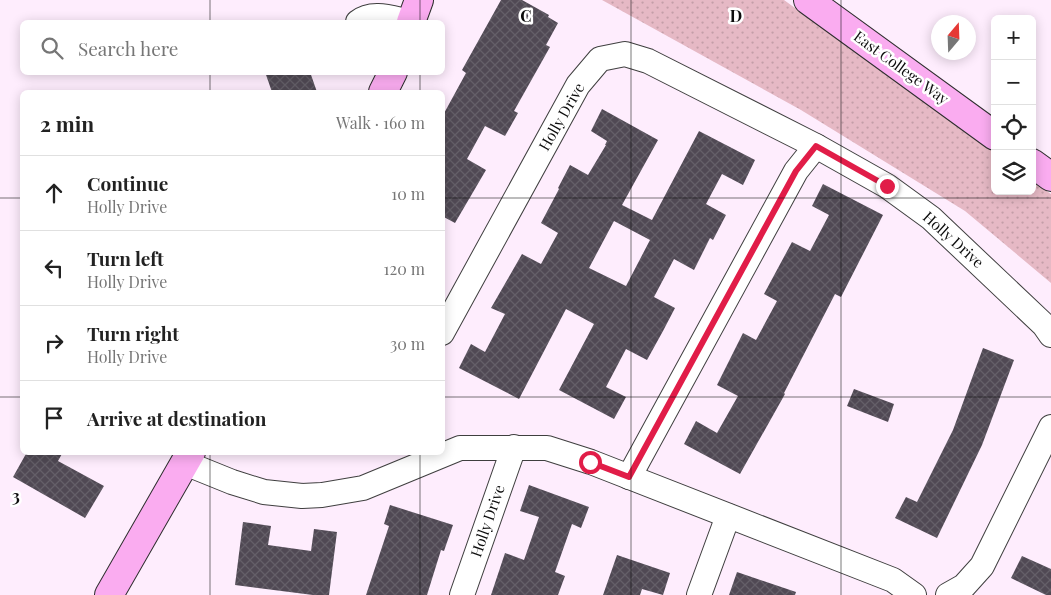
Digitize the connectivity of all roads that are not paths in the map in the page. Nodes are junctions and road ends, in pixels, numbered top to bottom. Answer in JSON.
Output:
{"nodes":[{"id":1,"x":419,"y":0,"type":"edge"},
{"id":2,"x":808,"y":0,"type":"edge"},
{"id":3,"x":360,"y":20,"type":"edge"},
{"id":4,"x":402,"y":20,"type":"edge"},
{"id":5,"x":412,"y":20,"type":"edge"},
{"id":6,"x":991,"y":133,"type":"edge"},
{"id":7,"x":816,"y":146,"type":"junction"},
{"id":8,"x":1036,"y":166,"type":"edge"},
{"id":9,"x":1051,"y":177,"type":"edge"},
{"id":10,"x":445,"y":328,"type":"edge"},
{"id":11,"x":1051,"y":335,"type":"edge"},
{"id":12,"x":1051,"y":428,"type":"edge"},
{"id":13,"x":514,"y":447,"type":"junction"},
{"id":14,"x":445,"y":452,"type":"edge"},
{"id":15,"x":188,"y":458,"type":"edge"},
{"id":16,"x":420,"y":458,"type":"edge"},
{"id":17,"x":629,"y":477,"type":"junction"},
{"id":18,"x":728,"y":516,"type":"junction"},
{"id":19,"x":109,"y":595,"type":"edge"},
{"id":20,"x":462,"y":595,"type":"edge"},
{"id":21,"x":700,"y":595,"type":"edge"},
{"id":22,"x":914,"y":595,"type":"edge"},
{"id":23,"x":948,"y":595,"type":"edge"}],
"edges":[{"from":1,"to":5,"type":"street"},
{"from":2,"to":6,"type":"street","name":"East College Way"},
{"from":3,"to":4,"type":"street"},
{"from":7,"to":10,"type":"street","name":"Holly Drive"},
{"from":7,"to":11,"type":"street","name":"Holly Drive"},
{"from":7,"to":17,"type":"street"},
{"from":8,"to":9,"type":"street"},
{"from":12,"to":23,"type":"street"},
{"from":13,"to":14,"type":"street"},
{"from":13,"to":17,"type":"street"},
{"from":13,"to":20,"type":"street","name":"Holly Drive"},
{"from":15,"to":16,"type":"street"},
{"from":15,"to":19,"type":"street"},
{"from":17,"to":18,"type":"street"},
{"from":18,"to":21,"type":"street"},
{"from":18,"to":22,"type":"street"}]}
